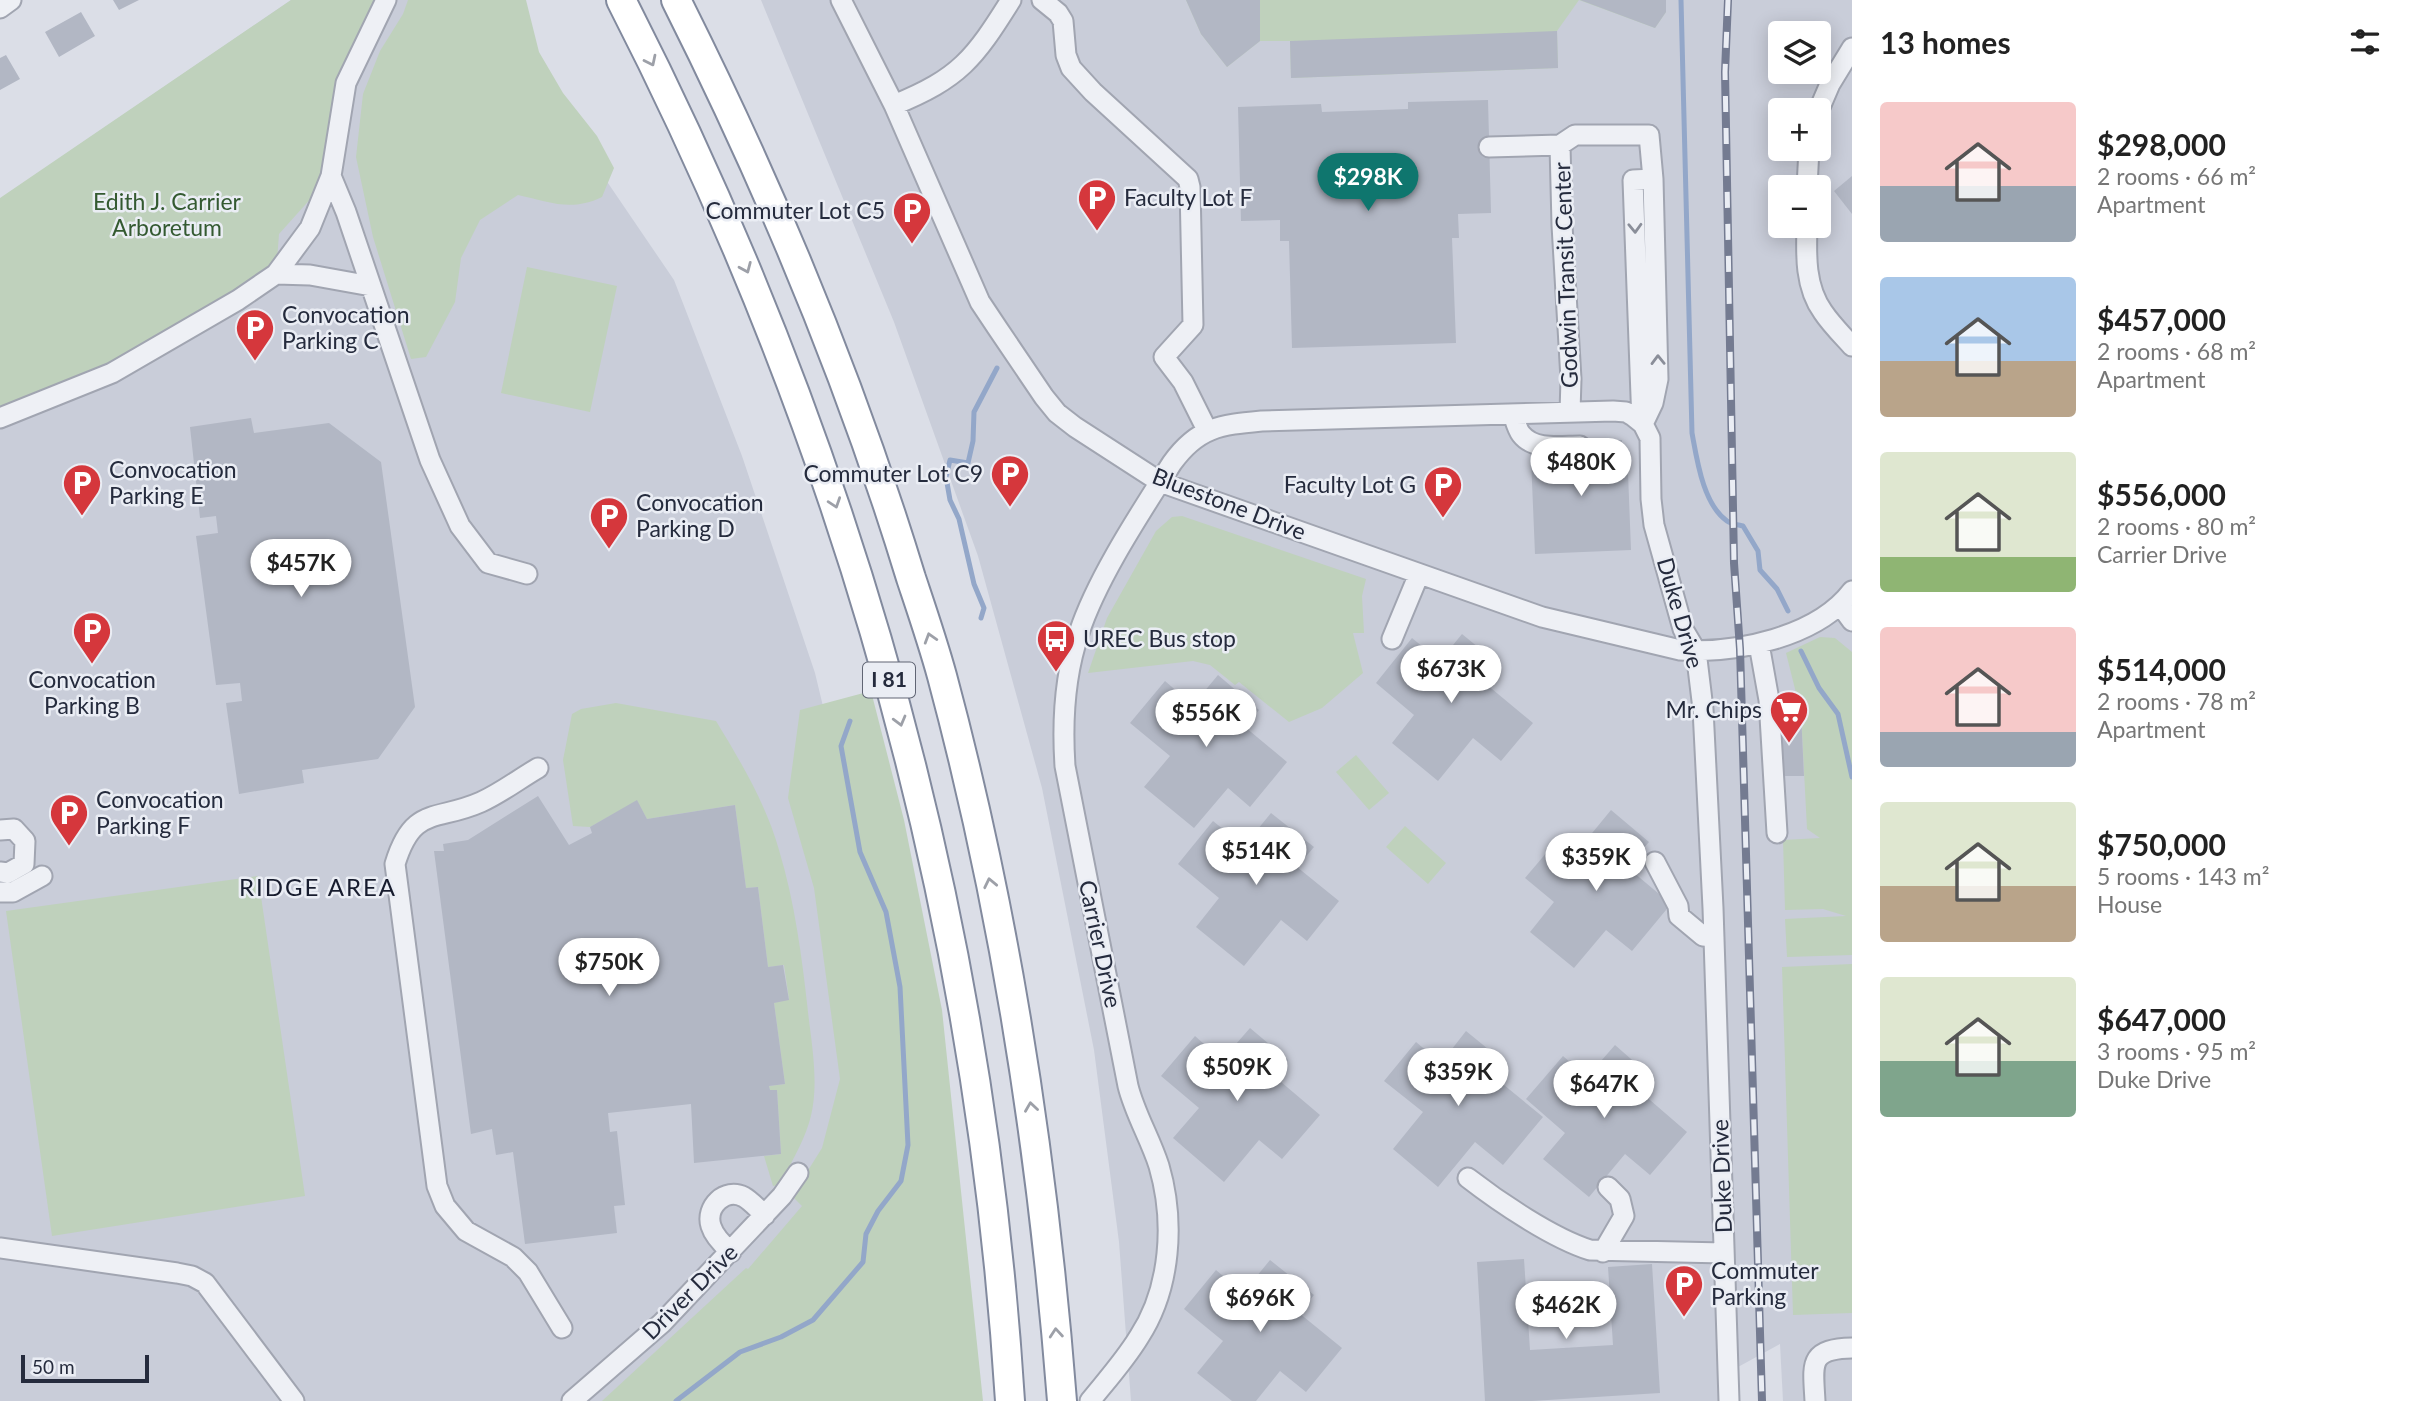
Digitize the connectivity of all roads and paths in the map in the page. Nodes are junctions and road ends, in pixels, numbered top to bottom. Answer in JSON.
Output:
{"nodes":[{"id":1,"x":11,"y":0,"type":"edge"},
{"id":2,"x":386,"y":0,"type":"edge"},
{"id":3,"x":621,"y":0,"type":"edge"},
{"id":4,"x":676,"y":0,"type":"edge"},
{"id":5,"x":841,"y":0,"type":"edge"},
{"id":6,"x":1011,"y":0,"type":"edge"},
{"id":7,"x":1042,"y":0,"type":"edge"},
{"id":8,"x":0,"y":8,"type":"edge"},
{"id":9,"x":1852,"y":48,"type":"edge"},
{"id":10,"x":1824,"y":98,"type":"edge"},
{"id":11,"x":894,"y":105,"type":"junction"},
{"id":12,"x":1560,"y":145,"type":"junction"},
{"id":13,"x":1489,"y":147,"type":"dead end"},
{"id":14,"x":331,"y":176,"type":"junction"},
{"id":15,"x":1653,"y":179,"type":"junction"},
{"id":16,"x":1807,"y":238,"type":"edge"},
{"id":17,"x":276,"y":274,"type":"junction"},
{"id":18,"x":371,"y":286,"type":"junction"},
{"id":19,"x":1852,"y":346,"type":"edge"},
{"id":20,"x":1570,"y":412,"type":"junction"},
{"id":21,"x":1513,"y":414,"type":"junction"},
{"id":22,"x":0,"y":418,"type":"edge"},
{"id":23,"x":1643,"y":424,"type":"junction"},
{"id":24,"x":1207,"y":430,"type":"junction"},
{"id":25,"x":1580,"y":446,"type":"dead end"},
{"id":26,"x":1160,"y":482,"type":"junction"},
{"id":27,"x":527,"y":574,"type":"dead end"},
{"id":28,"x":1419,"y":574,"type":"junction"},
{"id":29,"x":1848,"y":606,"type":"edge"},
{"id":30,"x":1392,"y":639,"type":"dead end"},
{"id":31,"x":1759,"y":644,"type":"junction"},
{"id":32,"x":1696,"y":652,"type":"junction"},
{"id":33,"x":538,"y":768,"type":"dead end"},
{"id":34,"x":0,"y":830,"type":"edge"},
{"id":35,"x":1777,"y":833,"type":"dead end"},
{"id":36,"x":1656,"y":862,"type":"dead end"},
{"id":37,"x":0,"y":872,"type":"edge"},
{"id":38,"x":42,"y":876,"type":"dead end"},
{"id":39,"x":0,"y":892,"type":"edge"},
{"id":40,"x":1714,"y":937,"type":"junction"},
{"id":41,"x":798,"y":1173,"type":"dead end"},
{"id":42,"x":1468,"y":1178,"type":"dead end"},
{"id":43,"x":1608,"y":1187,"type":"dead end"},
{"id":44,"x":765,"y":1215,"type":"junction"},
{"id":45,"x":0,"y":1248,"type":"edge"},
{"id":46,"x":731,"y":1252,"type":"junction"},
{"id":47,"x":1603,"y":1252,"type":"junction"},
{"id":48,"x":1724,"y":1253,"type":"junction"},
{"id":49,"x":562,"y":1328,"type":"dead end"},
{"id":50,"x":1852,"y":1348,"type":"edge"},
{"id":51,"x":294,"y":1401,"type":"edge"},
{"id":52,"x":572,"y":1401,"type":"edge"},
{"id":53,"x":1010,"y":1401,"type":"edge"},
{"id":54,"x":1062,"y":1401,"type":"edge"},
{"id":55,"x":1090,"y":1401,"type":"edge"},
{"id":56,"x":1729,"y":1401,"type":"edge"},
{"id":57,"x":1815,"y":1401,"type":"edge"}],
"edges":[{"from":1,"to":8,"type":"street"},
{"from":2,"to":14,"type":"street"},
{"from":3,"to":53,"type":"highway","number":"I 81","one_way":true},
{"from":54,"to":4,"type":"highway","number":"I 81","one_way":true},
{"from":5,"to":11,"type":"street","name":"Bluestone Drive"},
{"from":6,"to":11,"type":"street"},
{"from":7,"to":24,"type":"street"},
{"from":9,"to":10,"type":"street"},
{"from":11,"to":26,"type":"street","name":"Bluestone Drive"},
{"from":12,"to":13,"type":"street"},
{"from":12,"to":15,"type":"street","name":"Godwin Transit Center"},
{"from":12,"to":20,"type":"street","name":"Godwin Transit Center"},
{"from":14,"to":17,"type":"street"},
{"from":14,"to":18,"type":"street"},
{"from":23,"to":15,"type":"street","one_way":true},
{"from":15,"to":23,"type":"street","name":"Duke Drive","one_way":true},
{"from":16,"to":19,"type":"street"},
{"from":17,"to":18,"type":"street"},
{"from":17,"to":22,"type":"street"},
{"from":18,"to":27,"type":"street"},
{"from":20,"to":21,"type":"street"},
{"from":20,"to":23,"type":"street"},
{"from":21,"to":24,"type":"street"},
{"from":21,"to":25,"type":"street"},
{"from":23,"to":32,"type":"street","name":"Duke Drive"},
{"from":24,"to":26,"type":"street"},
{"from":26,"to":28,"type":"street","name":"Bluestone Drive"},
{"from":26,"to":55,"type":"street","name":"Carrier Drive"},
{"from":28,"to":30,"type":"street"},
{"from":28,"to":32,"type":"street","name":"Bluestone Drive"},
{"from":29,"to":31,"type":"street","name":"Bluestone Drive"},
{"from":31,"to":32,"type":"street","name":"Bluestone Drive"},
{"from":31,"to":35,"type":"street"},
{"from":32,"to":40,"type":"street","name":"Duke Drive"},
{"from":33,"to":49,"type":"street"},
{"from":34,"to":37,"type":"street"},
{"from":36,"to":40,"type":"street"},
{"from":38,"to":39,"type":"street"},
{"from":40,"to":48,"type":"street","name":"Duke Drive"},
{"from":41,"to":44,"type":"street","name":"Driver Drive"},
{"from":42,"to":47,"type":"street"},
{"from":43,"to":47,"type":"street"},
{"from":44,"to":46,"type":"street","name":"Driver Drive"},
{"from":44,"to":46,"type":"street"},
{"from":45,"to":51,"type":"street"},
{"from":46,"to":52,"type":"street","name":"Driver Drive"},
{"from":47,"to":48,"type":"street"},
{"from":48,"to":56,"type":"street","name":"Duke Drive"},
{"from":50,"to":57,"type":"street"}]}
